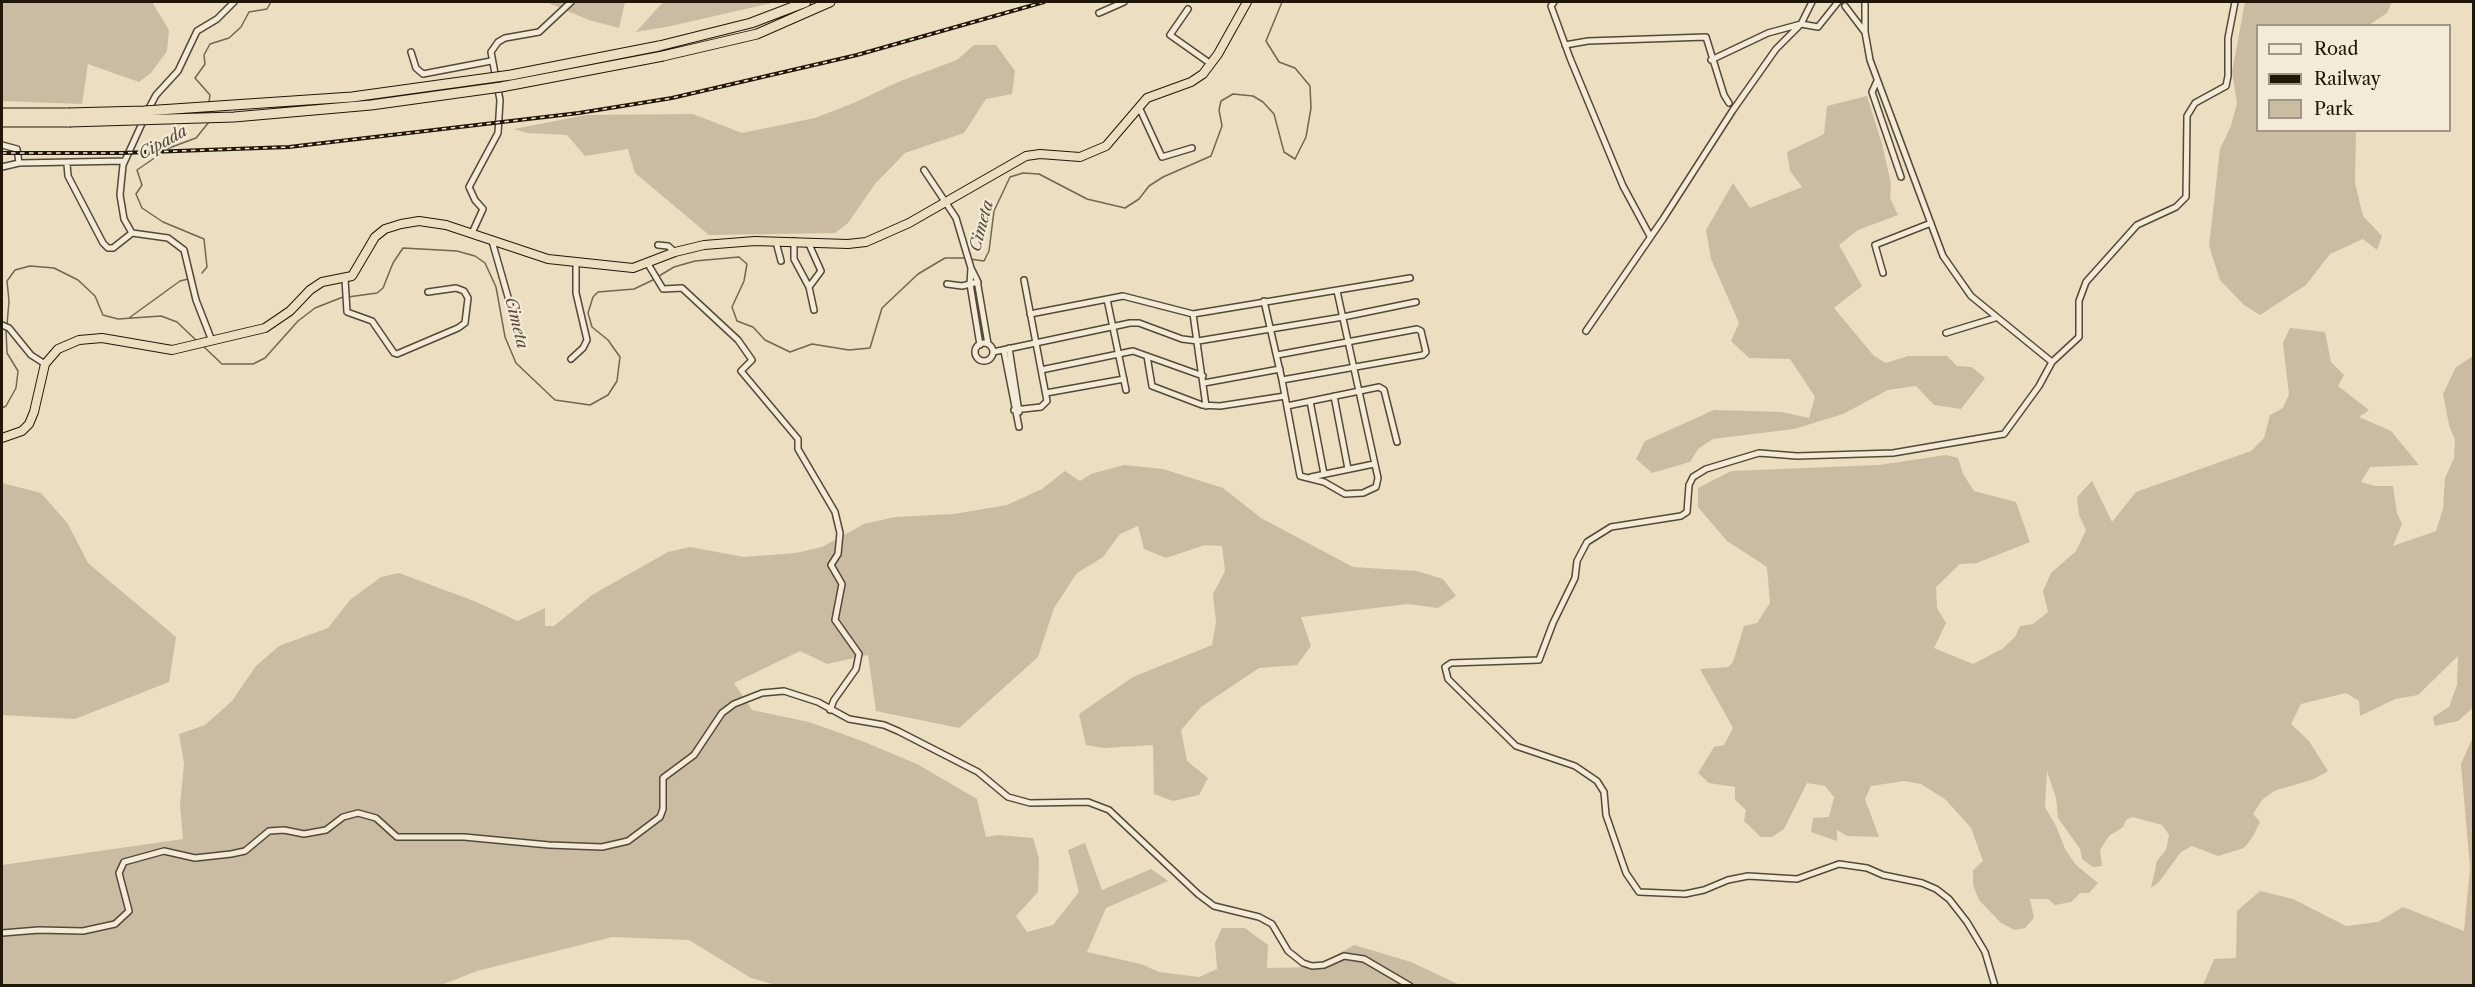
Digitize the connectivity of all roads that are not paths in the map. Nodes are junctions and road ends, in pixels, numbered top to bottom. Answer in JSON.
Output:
{"nodes":[{"id":1,"x":234,"y":2,"type":"edge"},
{"id":2,"x":572,"y":2,"type":"edge"},
{"id":3,"x":807,"y":2,"type":"edge"},
{"id":4,"x":830,"y":2,"type":"edge"},
{"id":5,"x":1124,"y":2,"type":"edge"},
{"id":6,"x":1247,"y":2,"type":"edge"},
{"id":7,"x":1554,"y":2,"type":"edge"},
{"id":8,"x":1812,"y":2,"type":"edge"},
{"id":9,"x":1838,"y":2,"type":"edge"},
{"id":10,"x":1865,"y":2,"type":"edge"},
{"id":11,"x":2235,"y":2,"type":"edge"},
{"id":12,"x":1845,"y":6,"type":"dead end"},
{"id":13,"x":1188,"y":9,"type":"dead end"},
{"id":14,"x":1099,"y":13,"type":"dead end"},
{"id":15,"x":1801,"y":24,"type":"junction"},
{"id":16,"x":1864,"y":32,"type":"junction"},
{"id":17,"x":1565,"y":45,"type":"junction"},
{"id":18,"x":411,"y":52,"type":"dead end"},
{"id":19,"x":1711,"y":60,"type":"junction"},
{"id":20,"x":491,"y":61,"type":"junction"},
{"id":21,"x":1211,"y":64,"type":"junction"},
{"id":22,"x":1877,"y":81,"type":"junction"},
{"id":23,"x":1730,"y":103,"type":"dead end"},
{"id":24,"x":1138,"y":106,"type":"junction"},
{"id":25,"x":2,"y":113,"type":"edge"},
{"id":26,"x":68,"y":118,"type":"junction"},
{"id":27,"x":2,"y":122,"type":"edge"},
{"id":28,"x":2,"y":145,"type":"edge"},
{"id":29,"x":1192,"y":148,"type":"dead end"},
{"id":30,"x":124,"y":161,"type":"junction"},
{"id":31,"x":19,"y":163,"type":"junction"},
{"id":32,"x":67,"y":164,"type":"junction"},
{"id":33,"x":2,"y":167,"type":"edge"},
{"id":34,"x":924,"y":170,"type":"dead end"},
{"id":35,"x":1901,"y":177,"type":"dead end"},
{"id":36,"x":947,"y":201,"type":"junction"},
{"id":37,"x":1931,"y":223,"type":"junction"},
{"id":38,"x":132,"y":233,"type":"junction"},
{"id":39,"x":472,"y":233,"type":"junction"},
{"id":40,"x":1650,"y":236,"type":"junction"},
{"id":41,"x":492,"y":241,"type":"junction"},
{"id":42,"x":794,"y":241,"type":"junction"},
{"id":43,"x":808,"y":242,"type":"junction"},
{"id":44,"x":776,"y":243,"type":"junction"},
{"id":45,"x":658,"y":246,"type":"dead end"},
{"id":46,"x":675,"y":252,"type":"junction"},
{"id":47,"x":781,"y":261,"type":"dead end"},
{"id":48,"x":576,"y":264,"type":"junction"},
{"id":49,"x":648,"y":264,"type":"junction"},
{"id":50,"x":970,"y":265,"type":"junction"},
{"id":51,"x":1883,"y":273,"type":"dead end"},
{"id":52,"x":1410,"y":278,"type":"dead end"},
{"id":53,"x":1024,"y":280,"type":"dead end"},
{"id":54,"x":978,"y":282,"type":"junction"},
{"id":55,"x":345,"y":284,"type":"junction"},
{"id":56,"x":947,"y":284,"type":"dead end"},
{"id":57,"x":970,"y":284,"type":"junction"},
{"id":58,"x":809,"y":287,"type":"junction"},
{"id":59,"x":1337,"y":291,"type":"junction"},
{"id":60,"x":428,"y":292,"type":"dead end"},
{"id":61,"x":1107,"y":299,"type":"junction"},
{"id":62,"x":1264,"y":301,"type":"junction"},
{"id":63,"x":1416,"y":302,"type":"dead end"},
{"id":64,"x":510,"y":304,"type":"dead end"},
{"id":65,"x":814,"y":310,"type":"dead end"},
{"id":66,"x":1032,"y":314,"type":"junction"},
{"id":67,"x":1193,"y":314,"type":"junction"},
{"id":68,"x":1343,"y":318,"type":"junction"},
{"id":69,"x":1995,"y":318,"type":"junction"},
{"id":70,"x":4,"y":326,"type":"edge"},
{"id":71,"x":1114,"y":326,"type":"junction"},
{"id":72,"x":1271,"y":328,"type":"junction"},
{"id":73,"x":1586,"y":331,"type":"dead end"},
{"id":74,"x":1946,"y":333,"type":"dead end"},
{"id":75,"x":1198,"y":341,"type":"junction"},
{"id":76,"x":208,"y":342,"type":"junction"},
{"id":77,"x":1037,"y":343,"type":"junction"},
{"id":78,"x":988,"y":344,"type":"junction"},
{"id":79,"x":1347,"y":344,"type":"junction"},
{"id":80,"x":980,"y":345,"type":"junction"},
{"id":81,"x":1008,"y":349,"type":"junction"},
{"id":82,"x":993,"y":351,"type":"junction"},
{"id":83,"x":1120,"y":354,"type":"junction"},
{"id":84,"x":1277,"y":355,"type":"junction"},
{"id":85,"x":1147,"y":356,"type":"junction"},
{"id":86,"x":571,"y":359,"type":"dead end"},
{"id":87,"x":2052,"y":362,"type":"junction"},
{"id":88,"x":45,"y":364,"type":"junction"},
{"id":89,"x":1352,"y":367,"type":"junction"},
{"id":90,"x":1042,"y":369,"type":"junction"},
{"id":91,"x":1280,"y":369,"type":"junction"},
{"id":92,"x":1124,"y":379,"type":"junction"},
{"id":93,"x":1203,"y":379,"type":"junction"},
{"id":94,"x":1282,"y":380,"type":"junction"},
{"id":95,"x":1126,"y":390,"type":"dead end"},
{"id":96,"x":1357,"y":391,"type":"junction"},
{"id":97,"x":1046,"y":392,"type":"junction"},
{"id":98,"x":1285,"y":396,"type":"junction"},
{"id":99,"x":1334,"y":396,"type":"junction"},
{"id":100,"x":1310,"y":401,"type":"junction"},
{"id":101,"x":1206,"y":406,"type":"junction"},
{"id":102,"x":1287,"y":406,"type":"junction"},
{"id":103,"x":1018,"y":411,"type":"junction"},
{"id":104,"x":1019,"y":427,"type":"dead end"},
{"id":105,"x":2,"y":438,"type":"edge"},
{"id":106,"x":1397,"y":442,"type":"dead end"},
{"id":107,"x":1374,"y":464,"type":"junction"},
{"id":108,"x":1348,"y":469,"type":"junction"},
{"id":109,"x":1324,"y":474,"type":"junction"},
{"id":110,"x":1310,"y":478,"type":"junction"},
{"id":111,"x":830,"y":710,"type":"junction"},
{"id":112,"x":2,"y":933,"type":"edge"},
{"id":113,"x":1410,"y":986,"type":"edge"},
{"id":114,"x":1995,"y":986,"type":"edge"}],
"edges":[{"from":1,"to":30,"type":"street"},
{"from":2,"to":20,"type":"street"},
{"from":3,"to":26,"type":"highway","bridge":true},
{"from":4,"to":26,"type":"highway","bridge":true},
{"from":5,"to":14,"type":"street"},
{"from":6,"to":21,"type":"highway"},
{"from":7,"to":17,"type":"street"},
{"from":8,"to":15,"type":"street"},
{"from":9,"to":15,"type":"street"},
{"from":10,"to":16,"type":"street"},
{"from":11,"to":87,"type":"street"},
{"from":12,"to":16,"type":"street"},
{"from":13,"to":21,"type":"street"},
{"from":15,"to":19,"type":"street"},
{"from":15,"to":40,"type":"street"},
{"from":16,"to":22,"type":"street"},
{"from":17,"to":19,"type":"street"},
{"from":17,"to":40,"type":"street"},
{"from":18,"to":20,"type":"street"},
{"from":19,"to":23,"type":"street"},
{"from":20,"to":39,"type":"street"},
{"from":21,"to":24,"type":"highway"},
{"from":22,"to":35,"type":"street"},
{"from":22,"to":37,"type":"street"},
{"from":24,"to":29,"type":"street"},
{"from":24,"to":36,"type":"highway"},
{"from":25,"to":26,"type":"highway"},
{"from":26,"to":27,"type":"highway"},
{"from":28,"to":31,"type":"street"},
{"from":30,"to":32,"type":"street"},
{"from":30,"to":38,"type":"street"},
{"from":31,"to":32,"type":"street"},
{"from":31,"to":33,"type":"street"},
{"from":32,"to":38,"type":"street"},
{"from":34,"to":36,"type":"street"},
{"from":36,"to":43,"type":"highway"},
{"from":36,"to":50,"type":"street"},
{"from":37,"to":51,"type":"street"},
{"from":37,"to":69,"type":"street"},
{"from":38,"to":76,"type":"street"},
{"from":39,"to":41,"type":"highway"},
{"from":39,"to":55,"type":"highway"},
{"from":40,"to":73,"type":"street"},
{"from":41,"to":48,"type":"highway"},
{"from":41,"to":64,"type":"street"},
{"from":42,"to":43,"type":"highway"},
{"from":42,"to":44,"type":"highway"},
{"from":42,"to":58,"type":"street"},
{"from":43,"to":58,"type":"street"},
{"from":44,"to":46,"type":"highway"},
{"from":44,"to":47,"type":"street"},
{"from":45,"to":46,"type":"street"},
{"from":46,"to":49,"type":"highway"},
{"from":48,"to":49,"type":"highway"},
{"from":48,"to":86,"type":"street"},
{"from":49,"to":111,"type":"street"},
{"from":50,"to":54,"type":"street"},
{"from":50,"to":57,"type":"street"},
{"from":52,"to":59,"type":"street"},
{"from":53,"to":66,"type":"street"},
{"from":54,"to":57,"type":"street"},
{"from":54,"to":78,"type":"street"},
{"from":55,"to":60,"type":"street"},
{"from":55,"to":76,"type":"highway"},
{"from":56,"to":57,"type":"street"},
{"from":57,"to":80,"type":"street"},
{"from":58,"to":65,"type":"street"},
{"from":59,"to":62,"type":"street"},
{"from":59,"to":68,"type":"street"},
{"from":61,"to":66,"type":"street"},
{"from":61,"to":67,"type":"street"},
{"from":61,"to":71,"type":"street"},
{"from":62,"to":67,"type":"street"},
{"from":62,"to":72,"type":"street"},
{"from":63,"to":68,"type":"street"},
{"from":66,"to":77,"type":"street"},
{"from":67,"to":75,"type":"street"},
{"from":68,"to":72,"type":"street"},
{"from":68,"to":79,"type":"street"},
{"from":69,"to":74,"type":"street"},
{"from":69,"to":87,"type":"street"},
{"from":70,"to":88,"type":"street"},
{"from":71,"to":75,"type":"street"},
{"from":71,"to":77,"type":"street"},
{"from":71,"to":83,"type":"street"},
{"from":72,"to":75,"type":"street"},
{"from":72,"to":84,"type":"street"},
{"from":75,"to":93,"type":"street"},
{"from":76,"to":88,"type":"highway"},
{"from":77,"to":81,"type":"street"},
{"from":77,"to":90,"type":"street"},
{"from":78,"to":80,"type":"street"},
{"from":78,"to":82,"type":"street"},
{"from":79,"to":84,"type":"street"},
{"from":79,"to":89,"type":"street"},
{"from":79,"to":89,"type":"street"},
{"from":80,"to":82,"type":"street"},
{"from":81,"to":82,"type":"street"},
{"from":81,"to":103,"type":"street"},
{"from":83,"to":85,"type":"street"},
{"from":83,"to":90,"type":"street"},
{"from":83,"to":92,"type":"street"},
{"from":84,"to":91,"type":"street"},
{"from":85,"to":93,"type":"street"},
{"from":85,"to":101,"type":"street"},
{"from":87,"to":114,"type":"street"},
{"from":88,"to":105,"type":"highway"},
{"from":89,"to":94,"type":"street"},
{"from":89,"to":96,"type":"street"},
{"from":90,"to":97,"type":"street"},
{"from":91,"to":93,"type":"street"},
{"from":91,"to":94,"type":"street"},
{"from":92,"to":95,"type":"street"},
{"from":92,"to":97,"type":"street"},
{"from":93,"to":101,"type":"street"},
{"from":94,"to":98,"type":"street"},
{"from":96,"to":99,"type":"street"},
{"from":96,"to":106,"type":"street"},
{"from":96,"to":107,"type":"street"},
{"from":97,"to":103,"type":"street"},
{"from":98,"to":101,"type":"street"},
{"from":98,"to":102,"type":"street"},
{"from":99,"to":100,"type":"street"},
{"from":99,"to":108,"type":"street"},
{"from":100,"to":102,"type":"street"},
{"from":100,"to":109,"type":"street"},
{"from":102,"to":110,"type":"street"},
{"from":103,"to":104,"type":"street"},
{"from":107,"to":108,"type":"street"},
{"from":107,"to":110,"type":"street"},
{"from":108,"to":109,"type":"street"},
{"from":109,"to":110,"type":"street"},
{"from":111,"to":112,"type":"street"},
{"from":111,"to":113,"type":"street"}]}
